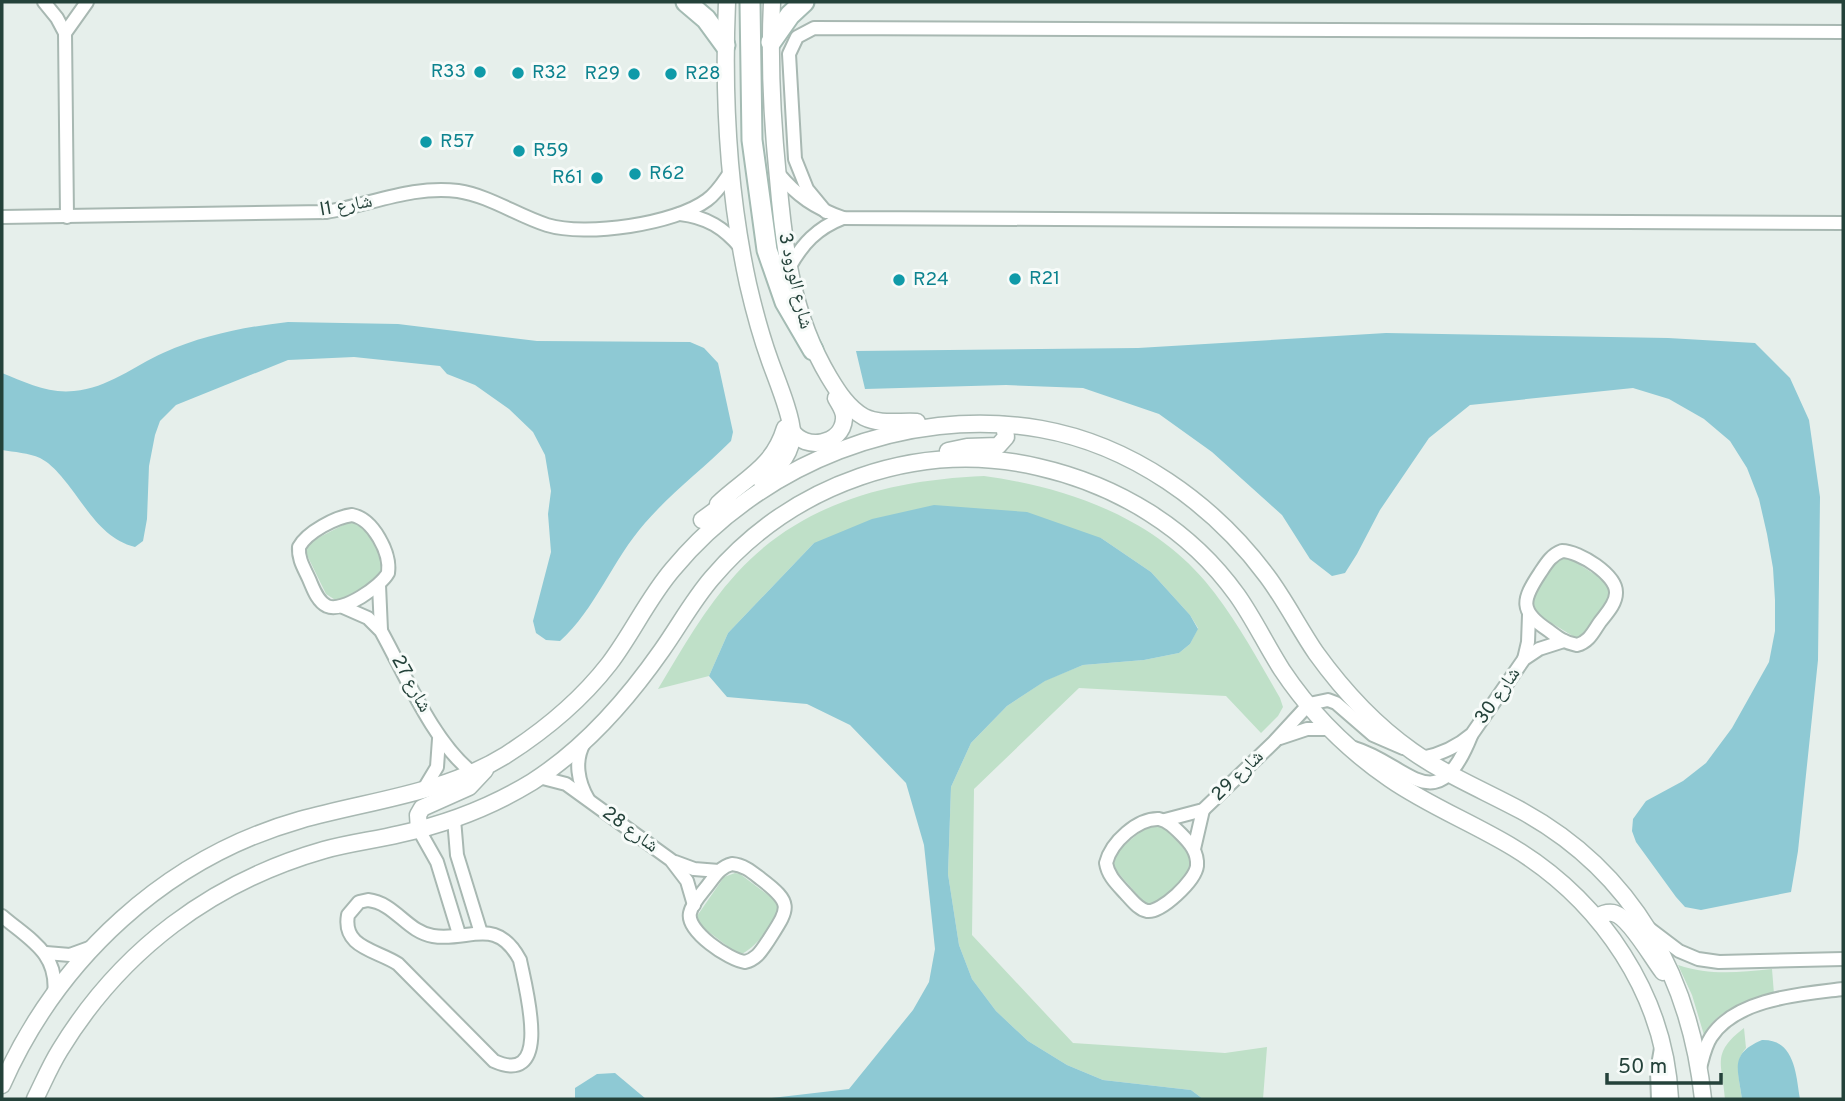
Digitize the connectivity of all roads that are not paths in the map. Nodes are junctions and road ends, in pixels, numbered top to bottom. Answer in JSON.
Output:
{"nodes":[{"id":1,"x":44,"y":2,"type":"edge"},
{"id":2,"x":86,"y":2,"type":"edge"},
{"id":3,"x":686,"y":2,"type":"edge"},
{"id":4,"x":727,"y":2,"type":"edge"},
{"id":5,"x":750,"y":2,"type":"edge"},
{"id":6,"x":772,"y":2,"type":"edge"},
{"id":7,"x":804,"y":2,"type":"edge"},
{"id":8,"x":1843,"y":32,"type":"edge"},
{"id":9,"x":65,"y":33,"type":"junction"},
{"id":10,"x":771,"y":42,"type":"junction"},
{"id":11,"x":725,"y":45,"type":"junction"},
{"id":12,"x":731,"y":171,"type":"junction"},
{"id":13,"x":777,"y":172,"type":"junction"},
{"id":14,"x":826,"y":212,"type":"junction"},
{"id":15,"x":680,"y":214,"type":"junction"},
{"id":16,"x":2,"y":217,"type":"edge"},
{"id":17,"x":67,"y":217,"type":"junction"},
{"id":18,"x":843,"y":218,"type":"junction"},
{"id":19,"x":1843,"y":223,"type":"edge"},
{"id":20,"x":741,"y":248,"type":"junction"},
{"id":21,"x":789,"y":268,"type":"junction"},
{"id":22,"x":813,"y":350,"type":"junction"},
{"id":23,"x":790,"y":424,"type":"junction"},
{"id":24,"x":1004,"y":425,"type":"junction"},
{"id":25,"x":947,"y":426,"type":"junction"},
{"id":26,"x":934,"y":459,"type":"junction"},
{"id":27,"x":668,"y":574,"type":"junction"},
{"id":28,"x":379,"y":584,"type":"junction"},
{"id":29,"x":343,"y":607,"type":"junction"},
{"id":30,"x":1529,"y":615,"type":"junction"},
{"id":31,"x":381,"y":631,"type":"junction"},
{"id":32,"x":1564,"y":641,"type":"junction"},
{"id":33,"x":1524,"y":659,"type":"junction"},
{"id":34,"x":1310,"y":704,"type":"junction"},
{"id":35,"x":1331,"y":729,"type":"junction"},
{"id":36,"x":1472,"y":734,"type":"junction"},
{"id":37,"x":439,"y":738,"type":"junction"},
{"id":38,"x":587,"y":738,"type":"junction"},
{"id":39,"x":1274,"y":742,"type":"junction"},
{"id":40,"x":1350,"y":747,"type":"junction"},
{"id":41,"x":1416,"y":754,"type":"junction"},
{"id":42,"x":488,"y":765,"type":"junction"},
{"id":43,"x":473,"y":773,"type":"junction"},
{"id":44,"x":1449,"y":775,"type":"junction"},
{"id":45,"x":538,"y":777,"type":"junction"},
{"id":46,"x":422,"y":792,"type":"junction"},
{"id":47,"x":588,"y":799,"type":"junction"},
{"id":48,"x":1203,"y":810,"type":"junction"},
{"id":49,"x":454,"y":819,"type":"junction"},
{"id":50,"x":1166,"y":820,"type":"junction"},
{"id":51,"x":419,"y":830,"type":"junction"},
{"id":52,"x":1194,"y":849,"type":"junction"},
{"id":53,"x":671,"y":860,"type":"junction"},
{"id":54,"x":719,"y":871,"type":"junction"},
{"id":55,"x":694,"y":905,"type":"junction"},
{"id":56,"x":1597,"y":917,"type":"junction"},
{"id":57,"x":3,"y":921,"type":"edge"},
{"id":58,"x":1644,"y":924,"type":"junction"},
{"id":59,"x":481,"y":933,"type":"junction"},
{"id":60,"x":459,"y":934,"type":"junction"},
{"id":61,"x":93,"y":946,"type":"junction"},
{"id":62,"x":46,"y":953,"type":"junction"},
{"id":63,"x":1843,"y":959,"type":"edge"},
{"id":64,"x":1679,"y":989,"type":"junction"},
{"id":65,"x":1843,"y":989,"type":"edge"},
{"id":66,"x":54,"y":996,"type":"junction"},
{"id":67,"x":1662,"y":1044,"type":"junction"},
{"id":68,"x":1700,"y":1068,"type":"junction"},
{"id":69,"x":2,"y":1085,"type":"edge"},
{"id":70,"x":35,"y":1099,"type":"edge"},
{"id":71,"x":1658,"y":1099,"type":"edge"},
{"id":72,"x":1670,"y":1099,"type":"edge"},
{"id":73,"x":1703,"y":1099,"type":"edge"}],
"edges":[{"from":1,"to":9,"type":"street"},
{"from":2,"to":9,"type":"street"},
{"from":3,"to":11,"type":"main road"},
{"from":4,"to":11,"type":"street"},
{"from":5,"to":22,"type":"main road"},
{"from":6,"to":10,"type":"street","name":"شارع الورود 3"},
{"from":7,"to":10,"type":"main road"},
{"from":8,"to":14,"type":"street"},
{"from":9,"to":17,"type":"street"},
{"from":10,"to":13,"type":"street","name":"شارع الورود 3"},
{"from":11,"to":12,"type":"street"},
{"from":12,"to":15,"type":"street","name":"I1 شارع"},
{"from":12,"to":20,"type":"street"},
{"from":13,"to":14,"type":"street"},
{"from":13,"to":21,"type":"street","name":"شارع الورود 3"},
{"from":14,"to":18,"type":"street"},
{"from":15,"to":17,"type":"street","name":"I1 شارع"},
{"from":15,"to":20,"type":"street","name":"I1 شارع"},
{"from":16,"to":17,"type":"street","name":"I1 شارع"},
{"from":18,"to":19,"type":"street"},
{"from":18,"to":21,"type":"street"},
{"from":20,"to":23,"type":"street"},
{"from":21,"to":22,"type":"street","name":"شارع الورود 3"},
{"from":22,"to":23,"type":"street"},
{"from":22,"to":25,"type":"street","name":"شارع الورود 3"},
{"from":23,"to":27,"type":"street"},
{"from":24,"to":25,"type":"street"},
{"from":24,"to":26,"type":"street"},
{"from":24,"to":41,"type":"street"},
{"from":25,"to":27,"type":"street"},
{"from":26,"to":34,"type":"street"},
{"from":26,"to":38,"type":"street"},
{"from":27,"to":42,"type":"street"},
{"from":28,"to":29,"type":"street"},
{"from":28,"to":29,"type":"street","name":"شارع 27"},
{"from":28,"to":31,"type":"street","name":"شارع 27"},
{"from":29,"to":31,"type":"street","name":"شارع 27"},
{"from":30,"to":32,"type":"street"},
{"from":30,"to":32,"type":"street","name":"شارع 30"},
{"from":30,"to":33,"type":"street","name":"شارع 30"},
{"from":31,"to":37,"type":"street","name":"شارع 27"},
{"from":32,"to":33,"type":"street","name":"شارع 30"},
{"from":33,"to":36,"type":"street","name":"شارع 30"},
{"from":34,"to":35,"type":"street"},
{"from":34,"to":39,"type":"street","name":"شارع 29"},
{"from":34,"to":41,"type":"street"},
{"from":35,"to":39,"type":"street","name":"شارع 29"},
{"from":35,"to":40,"type":"street"},
{"from":36,"to":41,"type":"street","name":"شارع 30"},
{"from":36,"to":44,"type":"street","name":"شارع 30"},
{"from":37,"to":43,"type":"street","name":"شارع 27"},
{"from":37,"to":46,"type":"street"},
{"from":38,"to":45,"type":"street"},
{"from":38,"to":47,"type":"street","name":"شارع 28"},
{"from":39,"to":48,"type":"street","name":"شارع 29"},
{"from":40,"to":44,"type":"street"},
{"from":40,"to":56,"type":"street"},
{"from":41,"to":44,"type":"street"},
{"from":42,"to":43,"type":"street"},
{"from":42,"to":51,"type":"street"},
{"from":43,"to":46,"type":"street"},
{"from":44,"to":58,"type":"street"},
{"from":45,"to":47,"type":"street","name":"شارع 28"},
{"from":45,"to":49,"type":"street"},
{"from":46,"to":61,"type":"street"},
{"from":47,"to":53,"type":"street","name":"شارع 28"},
{"from":48,"to":50,"type":"street","name":"شارع 29"},
{"from":48,"to":52,"type":"street","name":"شارع 29"},
{"from":49,"to":51,"type":"street"},
{"from":49,"to":59,"type":"street"},
{"from":50,"to":52,"type":"street"},
{"from":50,"to":52,"type":"street","name":"شارع 29"},
{"from":51,"to":60,"type":"street"},
{"from":51,"to":70,"type":"street"},
{"from":53,"to":54,"type":"street","name":"شارع 28"},
{"from":53,"to":55,"type":"street","name":"شارع 28"},
{"from":54,"to":55,"type":"street"},
{"from":54,"to":55,"type":"street","name":"شارع 28"},
{"from":56,"to":64,"type":"street"},
{"from":56,"to":67,"type":"street"},
{"from":57,"to":62,"type":"street"},
{"from":58,"to":63,"type":"street"},
{"from":58,"to":64,"type":"street"},
{"from":59,"to":60,"type":"street"},
{"from":59,"to":60,"type":"street"},
{"from":61,"to":62,"type":"street"},
{"from":61,"to":66,"type":"street"},
{"from":62,"to":66,"type":"street"},
{"from":64,"to":68,"type":"street"},
{"from":65,"to":68,"type":"street"},
{"from":66,"to":69,"type":"street"},
{"from":67,"to":71,"type":"street"},
{"from":67,"to":72,"type":"street"},
{"from":68,"to":73,"type":"street"}]}
